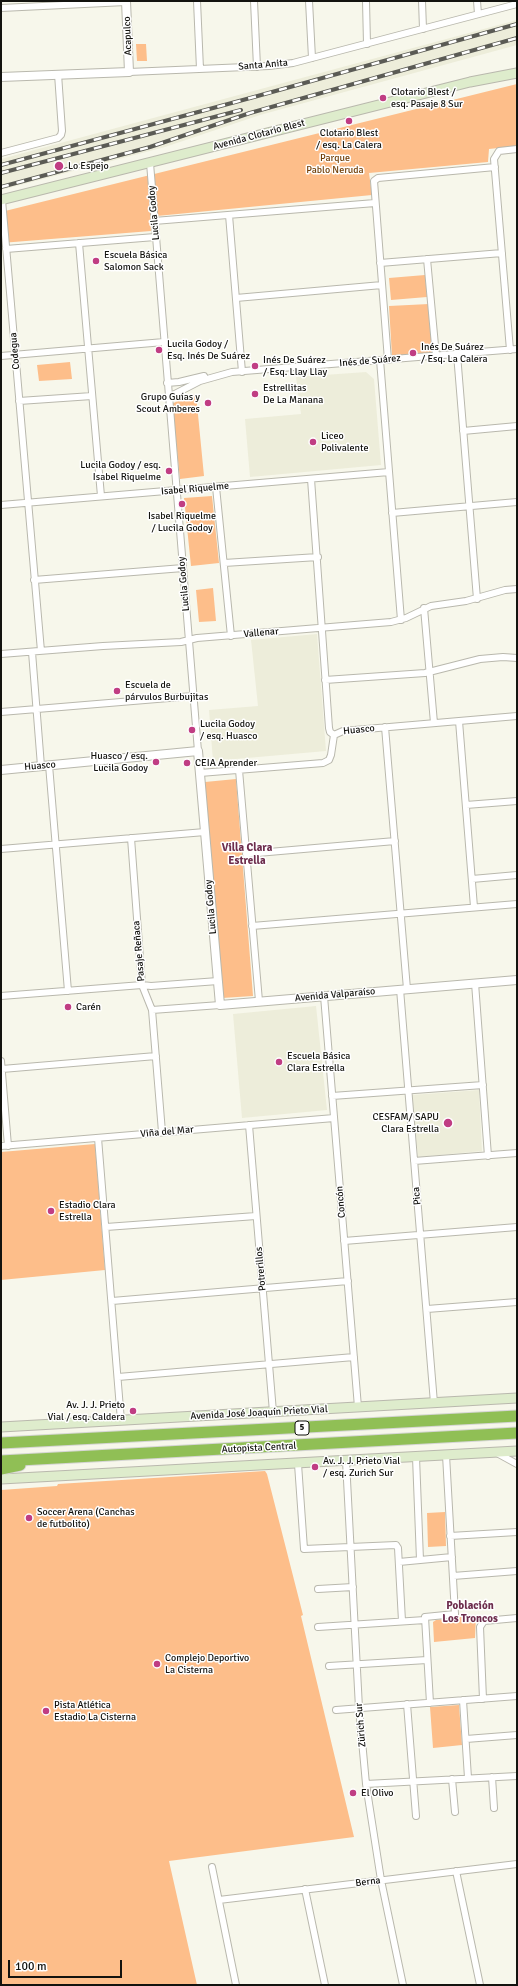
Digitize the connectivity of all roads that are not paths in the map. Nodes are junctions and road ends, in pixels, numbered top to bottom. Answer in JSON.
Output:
{"nodes":[{"id":1,"x":196,"y":1,"type":"edge"},
{"id":2,"x":254,"y":1,"type":"edge"},
{"id":3,"x":310,"y":1,"type":"edge"},
{"id":4,"x":366,"y":1,"type":"edge"},
{"id":5,"x":422,"y":1,"type":"edge"},
{"id":6,"x":477,"y":1,"type":"edge"},
{"id":7,"x":126,"y":2,"type":"edge"},
{"id":8,"x":517,"y":4,"type":"edge"},
{"id":9,"x":1,"y":8,"type":"edge"},
{"id":10,"x":478,"y":14,"type":"junction"},
{"id":11,"x":423,"y":29,"type":"junction"},
{"id":12,"x":368,"y":44,"type":"junction"},
{"id":13,"x":312,"y":58,"type":"junction"},
{"id":14,"x":257,"y":67,"type":"junction"},
{"id":15,"x":200,"y":69,"type":"junction"},
{"id":16,"x":129,"y":72,"type":"junction"},
{"id":17,"x":517,"y":73,"type":"edge"},
{"id":18,"x":58,"y":74,"type":"junction"},
{"id":19,"x":1,"y":77,"type":"edge"},
{"id":20,"x":517,"y":149,"type":"edge"},
{"id":21,"x":1,"y":153,"type":"edge"},
{"id":22,"x":150,"y":163,"type":"junction"},
{"id":23,"x":495,"y":167,"type":"junction"},
{"id":24,"x":2,"y":200,"type":"edge"},
{"id":25,"x":375,"y":203,"type":"junction"},
{"id":26,"x":229,"y":215,"type":"junction"},
{"id":27,"x":154,"y":222,"type":"junction"},
{"id":28,"x":156,"y":237,"type":"junction"},
{"id":29,"x":79,"y":243,"type":"junction"},
{"id":30,"x":6,"y":249,"type":"junction"},
{"id":31,"x":502,"y":253,"type":"junction"},
{"id":32,"x":427,"y":260,"type":"junction"},
{"id":33,"x":380,"y":263,"type":"junction"},
{"id":34,"x":8,"y":272,"type":"junction"},
{"id":35,"x":1,"y":273,"type":"edge"},
{"id":36,"x":382,"y":285,"type":"junction"},
{"id":37,"x":236,"y":298,"type":"junction"},
{"id":38,"x":164,"y":342,"type":"junction"},
{"id":39,"x":88,"y":348,"type":"junction"},
{"id":40,"x":514,"y":349,"type":"edge"},
{"id":41,"x":15,"y":354,"type":"junction"},
{"id":42,"x":457,"y":354,"type":"junction"},
{"id":43,"x":1,"y":356,"type":"edge"},
{"id":44,"x":436,"y":356,"type":"junction"},
{"id":45,"x":380,"y":360,"type":"junction"},
{"id":46,"x":388,"y":360,"type":"junction"},
{"id":47,"x":242,"y":372,"type":"junction"},
{"id":48,"x":223,"y":374,"type":"junction"},
{"id":49,"x":167,"y":383,"type":"junction"},
{"id":50,"x":92,"y":396,"type":"junction"},
{"id":51,"x":169,"y":397,"type":"junction"},
{"id":52,"x":19,"y":401,"type":"junction"},
{"id":53,"x":517,"y":426,"type":"edge"},
{"id":54,"x":463,"y":431,"type":"junction"},
{"id":55,"x":389,"y":472,"type":"junction"},
{"id":56,"x":310,"y":479,"type":"junction"},
{"id":57,"x":216,"y":487,"type":"junction"},
{"id":58,"x":176,"y":490,"type":"junction"},
{"id":59,"x":101,"y":496,"type":"junction"},
{"id":60,"x":28,"y":502,"type":"junction"},
{"id":61,"x":517,"y":502,"type":"edge"},
{"id":62,"x":1,"y":505,"type":"edge"},
{"id":63,"x":470,"y":506,"type":"junction"},
{"id":64,"x":392,"y":513,"type":"junction"},
{"id":65,"x":318,"y":557,"type":"junction"},
{"id":66,"x":224,"y":563,"type":"junction"},
{"id":67,"x":183,"y":568,"type":"junction"},
{"id":68,"x":34,"y":580,"type":"junction"},
{"id":69,"x":517,"y":589,"type":"edge"},
{"id":70,"x":477,"y":599,"type":"junction"},
{"id":71,"x":424,"y":608,"type":"junction"},
{"id":72,"x":401,"y":620,"type":"junction"},
{"id":73,"x":321,"y":628,"type":"junction"},
{"id":74,"x":231,"y":636,"type":"junction"},
{"id":75,"x":189,"y":640,"type":"junction"},
{"id":76,"x":40,"y":651,"type":"junction"},
{"id":77,"x":32,"y":652,"type":"junction"},
{"id":78,"x":1,"y":654,"type":"edge"},
{"id":79,"x":517,"y":658,"type":"edge"},
{"id":80,"x":430,"y":671,"type":"junction"},
{"id":81,"x":325,"y":680,"type":"junction"},
{"id":82,"x":193,"y":696,"type":"junction"},
{"id":83,"x":36,"y":709,"type":"junction"},
{"id":84,"x":1,"y":712,"type":"edge"},
{"id":85,"x":517,"y":716,"type":"edge"},
{"id":86,"x":459,"y":721,"type":"junction"},
{"id":87,"x":434,"y":723,"type":"junction"},
{"id":88,"x":385,"y":728,"type":"junction"},
{"id":89,"x":334,"y":735,"type":"junction"},
{"id":90,"x":198,"y":751,"type":"junction"},
{"id":91,"x":45,"y":766,"type":"junction"},
{"id":92,"x":1,"y":770,"type":"edge"},
{"id":93,"x":239,"y":770,"type":"junction"},
{"id":94,"x":200,"y":773,"type":"junction"},
{"id":95,"x":517,"y":801,"type":"edge"},
{"id":96,"x":466,"y":805,"type":"junction"},
{"id":97,"x":205,"y":832,"type":"junction"},
{"id":98,"x":131,"y":838,"type":"junction"},
{"id":99,"x":394,"y":841,"type":"junction"},
{"id":100,"x":56,"y":845,"type":"junction"},
{"id":101,"x":1,"y":849,"type":"edge"},
{"id":102,"x":246,"y":854,"type":"junction"},
{"id":103,"x":517,"y":875,"type":"edge"},
{"id":104,"x":472,"y":879,"type":"junction"},
{"id":105,"x":517,"y":904,"type":"edge"},
{"id":106,"x":474,"y":907,"type":"junction"},
{"id":107,"x":400,"y":914,"type":"junction"},
{"id":108,"x":252,"y":926,"type":"junction"},
{"id":109,"x":517,"y":980,"type":"edge"},
{"id":110,"x":218,"y":982,"type":"junction"},
{"id":111,"x":475,"y":983,"type":"junction"},
{"id":112,"x":142,"y":985,"type":"junction"},
{"id":113,"x":403,"y":989,"type":"junction"},
{"id":114,"x":68,"y":991,"type":"junction"},
{"id":115,"x":1,"y":996,"type":"edge"},
{"id":116,"x":324,"y":996,"type":"junction"},
{"id":117,"x":259,"y":1001,"type":"junction"},
{"id":118,"x":220,"y":1004,"type":"junction"},
{"id":119,"x":152,"y":1010,"type":"junction"},
{"id":120,"x":156,"y":1056,"type":"junction"},
{"id":121,"x":1,"y":1061,"type":"edge"},
{"id":122,"x":2,"y":1069,"type":"edge"},
{"id":123,"x":483,"y":1085,"type":"junction"},
{"id":124,"x":408,"y":1090,"type":"junction"},
{"id":125,"x":332,"y":1096,"type":"junction"},
{"id":126,"x":334,"y":1118,"type":"junction"},
{"id":127,"x":249,"y":1125,"type":"junction"},
{"id":128,"x":162,"y":1132,"type":"junction"},
{"id":129,"x":98,"y":1138,"type":"junction"},
{"id":130,"x":1,"y":1146,"type":"edge"},
{"id":131,"x":8,"y":1146,"type":"junction"},
{"id":132,"x":517,"y":1153,"type":"edge"},
{"id":133,"x":488,"y":1156,"type":"junction"},
{"id":134,"x":414,"y":1161,"type":"junction"},
{"id":135,"x":256,"y":1216,"type":"junction"},
{"id":136,"x":106,"y":1227,"type":"junction"},
{"id":137,"x":517,"y":1227,"type":"edge"},
{"id":138,"x":420,"y":1235,"type":"junction"},
{"id":139,"x":344,"y":1241,"type":"junction"},
{"id":140,"x":348,"y":1281,"type":"junction"},
{"id":141,"x":262,"y":1288,"type":"junction"},
{"id":142,"x":112,"y":1301,"type":"junction"},
{"id":143,"x":517,"y":1302,"type":"edge"},
{"id":144,"x":427,"y":1309,"type":"junction"},
{"id":145,"x":354,"y":1357,"type":"junction"},
{"id":146,"x":269,"y":1364,"type":"junction"},
{"id":147,"x":118,"y":1377,"type":"junction"},
{"id":148,"x":517,"y":1398,"type":"edge"},
{"id":149,"x":434,"y":1403,"type":"junction"},
{"id":150,"x":358,"y":1407,"type":"junction"},
{"id":151,"x":273,"y":1412,"type":"junction"},
{"id":152,"x":517,"y":1416,"type":"edge"},
{"id":153,"x":121,"y":1421,"type":"junction"},
{"id":154,"x":1,"y":1427,"type":"edge"},
{"id":155,"x":517,"y":1433,"type":"edge"},
{"id":156,"x":1,"y":1440,"type":"edge"},
{"id":157,"x":18,"y":1443,"type":"junction"},
{"id":158,"x":1,"y":1444,"type":"edge"},
{"id":159,"x":517,"y":1451,"type":"edge"},
{"id":160,"x":496,"y":1452,"type":"junction"},
{"id":161,"x":446,"y":1455,"type":"junction"},
{"id":162,"x":416,"y":1457,"type":"junction"},
{"id":163,"x":54,"y":1458,"type":"junction"},
{"id":164,"x":1,"y":1461,"type":"edge"},
{"id":165,"x":346,"y":1461,"type":"junction"},
{"id":166,"x":298,"y":1464,"type":"junction"},
{"id":167,"x":517,"y":1464,"type":"edge"},
{"id":168,"x":1,"y":1469,"type":"edge"},
{"id":169,"x":1,"y":1480,"type":"edge"},
{"id":170,"x":517,"y":1532,"type":"edge"},
{"id":171,"x":450,"y":1536,"type":"junction"},
{"id":172,"x":351,"y":1547,"type":"junction"},
{"id":173,"x":452,"y":1557,"type":"junction"},
{"id":174,"x":420,"y":1560,"type":"junction"},
{"id":175,"x":399,"y":1562,"type":"junction"},
{"id":176,"x":517,"y":1571,"type":"edge"},
{"id":177,"x":453,"y":1576,"type":"junction"},
{"id":178,"x":353,"y":1587,"type":"junction"},
{"id":179,"x":318,"y":1589,"type":"dead end"},
{"id":180,"x":517,"y":1618,"type":"edge"},
{"id":181,"x":425,"y":1619,"type":"junction"},
{"id":182,"x":402,"y":1621,"type":"junction"},
{"id":183,"x":355,"y":1624,"type":"junction"},
{"id":184,"x":318,"y":1627,"type":"dead end"},
{"id":185,"x":428,"y":1660,"type":"junction"},
{"id":186,"x":357,"y":1664,"type":"junction"},
{"id":187,"x":328,"y":1666,"type":"dead end"},
{"id":188,"x":517,"y":1696,"type":"edge"},
{"id":189,"x":483,"y":1699,"type":"junction"},
{"id":190,"x":463,"y":1700,"type":"junction"},
{"id":191,"x":430,"y":1703,"type":"junction"},
{"id":192,"x":408,"y":1704,"type":"junction"},
{"id":193,"x":359,"y":1708,"type":"junction"},
{"id":194,"x":336,"y":1710,"type":"dead end"},
{"id":195,"x":517,"y":1735,"type":"edge"},
{"id":196,"x":466,"y":1739,"type":"junction"},
{"id":197,"x":517,"y":1776,"type":"edge"},
{"id":198,"x":492,"y":1777,"type":"junction"},
{"id":199,"x":468,"y":1778,"type":"junction"},
{"id":200,"x":452,"y":1779,"type":"junction"},
{"id":201,"x":413,"y":1782,"type":"junction"},
{"id":202,"x":366,"y":1784,"type":"junction"},
{"id":203,"x":494,"y":1808,"type":"dead end"},
{"id":204,"x":455,"y":1812,"type":"dead end"},
{"id":205,"x":416,"y":1816,"type":"dead end"},
{"id":206,"x":517,"y":1864,"type":"edge"},
{"id":207,"x":212,"y":1867,"type":"dead end"},
{"id":208,"x":456,"y":1872,"type":"junction"},
{"id":209,"x":381,"y":1880,"type":"junction"},
{"id":210,"x":305,"y":1889,"type":"junction"},
{"id":211,"x":219,"y":1900,"type":"junction"},
{"id":212,"x":236,"y":1985,"type":"edge"},
{"id":213,"x":325,"y":1985,"type":"edge"},
{"id":214,"x":403,"y":1985,"type":"edge"},
{"id":215,"x":480,"y":1985,"type":"edge"}],
"edges":[{"from":1,"to":15,"type":"street"},
{"from":2,"to":14,"type":"street"},
{"from":3,"to":13,"type":"street"},
{"from":4,"to":12,"type":"street"},
{"from":5,"to":11,"type":"street"},
{"from":6,"to":10,"type":"street"},
{"from":7,"to":9,"type":"street"},
{"from":7,"to":16,"type":"street","name":"Acapulco"},
{"from":8,"to":10,"type":"street","name":"Santa Anita"},
{"from":10,"to":11,"type":"street","name":"Santa Anita"},
{"from":11,"to":12,"type":"street","name":"Santa Anita"},
{"from":12,"to":13,"type":"street","name":"Santa Anita"},
{"from":13,"to":14,"type":"street","name":"Santa Anita"},
{"from":14,"to":15,"type":"street","name":"Santa Anita"},
{"from":15,"to":16,"type":"street","name":"Santa Anita"},
{"from":16,"to":18,"type":"street","name":"Santa Anita"},
{"from":17,"to":22,"type":"main road","name":"Avenida Clotario Blest"},
{"from":18,"to":19,"type":"street","name":"Santa Anita"},
{"from":18,"to":21,"type":"street"},
{"from":20,"to":23,"type":"street"},
{"from":22,"to":24,"type":"main road","name":"Avenida Clotario Blest"},
{"from":22,"to":27,"type":"street","name":"Lucila Godoy"},
{"from":23,"to":25,"type":"street"},
{"from":23,"to":31,"type":"street"},
{"from":24,"to":30,"type":"street","name":"Codegua"},
{"from":25,"to":26,"type":"street"},
{"from":25,"to":33,"type":"street"},
{"from":26,"to":27,"type":"street"},
{"from":26,"to":37,"type":"street"},
{"from":27,"to":28,"type":"street","name":"Lucila Godoy"},
{"from":28,"to":29,"type":"street"},
{"from":28,"to":38,"type":"street","name":"Lucila Godoy"},
{"from":29,"to":30,"type":"street"},
{"from":29,"to":39,"type":"street"},
{"from":30,"to":34,"type":"street","name":"Codegua"},
{"from":31,"to":32,"type":"street"},
{"from":31,"to":40,"type":"street"},
{"from":32,"to":33,"type":"street"},
{"from":32,"to":44,"type":"street"},
{"from":33,"to":36,"type":"street"},
{"from":34,"to":35,"type":"street"},
{"from":34,"to":41,"type":"street","name":"Codegua"},
{"from":36,"to":37,"type":"street"},
{"from":36,"to":46,"type":"street"},
{"from":37,"to":47,"type":"street"},
{"from":38,"to":39,"type":"street"},
{"from":38,"to":49,"type":"street","name":"Lucila Godoy"},
{"from":39,"to":41,"type":"street"},
{"from":39,"to":50,"type":"street"},
{"from":40,"to":42,"type":"street","name":"Inés de Suárez"},
{"from":41,"to":43,"type":"street"},
{"from":41,"to":52,"type":"street","name":"Codegua"},
{"from":42,"to":44,"type":"street","name":"Inés de Suárez"},
{"from":42,"to":54,"type":"street"},
{"from":44,"to":46,"type":"street","name":"Inés de Suárez"},
{"from":45,"to":46,"type":"street","name":"Inés de Suárez"},
{"from":45,"to":47,"type":"street","name":"Inés de Suárez"},
{"from":45,"to":55,"type":"street"},
{"from":47,"to":48,"type":"street","name":"Inés de Suárez"},
{"from":48,"to":49,"type":"street","name":"Inés de Suárez"},
{"from":48,"to":51,"type":"street","name":"Inés de Suárez"},
{"from":49,"to":51,"type":"street","name":"Lucila Godoy"},
{"from":50,"to":52,"type":"street"},
{"from":50,"to":59,"type":"street"},
{"from":51,"to":58,"type":"street","name":"Lucila Godoy"},
{"from":52,"to":60,"type":"street","name":"Codegua"},
{"from":53,"to":54,"type":"street"},
{"from":54,"to":63,"type":"street"},
{"from":55,"to":56,"type":"street","name":"Isabel Riquelme"},
{"from":55,"to":64,"type":"street"},
{"from":56,"to":57,"type":"street","name":"Isabel Riquelme"},
{"from":56,"to":65,"type":"street"},
{"from":57,"to":58,"type":"street","name":"Isabel Riquelme"},
{"from":57,"to":66,"type":"street"},
{"from":58,"to":59,"type":"street","name":"Isabel Riquelme"},
{"from":58,"to":67,"type":"street","name":"Lucila Godoy"},
{"from":59,"to":60,"type":"street","name":"Isabel Riquelme"},
{"from":60,"to":62,"type":"street","name":"Isabel Riquelme"},
{"from":60,"to":68,"type":"street","name":"Codegua"},
{"from":61,"to":63,"type":"street"},
{"from":63,"to":64,"type":"street"},
{"from":63,"to":70,"type":"street"},
{"from":64,"to":72,"type":"street"},
{"from":65,"to":66,"type":"street"},
{"from":65,"to":73,"type":"street"},
{"from":66,"to":74,"type":"street"},
{"from":67,"to":68,"type":"street"},
{"from":67,"to":75,"type":"street","name":"Lucila Godoy"},
{"from":68,"to":76,"type":"street","name":"Codegua"},
{"from":69,"to":70,"type":"street","name":"Vallenar"},
{"from":70,"to":71,"type":"street","name":"Vallenar"},
{"from":71,"to":72,"type":"street","name":"Vallenar"},
{"from":71,"to":80,"type":"street"},
{"from":72,"to":73,"type":"street","name":"Vallenar"},
{"from":73,"to":74,"type":"street","name":"Vallenar"},
{"from":73,"to":81,"type":"street"},
{"from":74,"to":75,"type":"street","name":"Vallenar"},
{"from":75,"to":76,"type":"street","name":"Vallenar"},
{"from":75,"to":82,"type":"street","name":"Lucila Godoy"},
{"from":76,"to":77,"type":"street","name":"Vallenar"},
{"from":77,"to":78,"type":"street","name":"Vallenar"},
{"from":77,"to":83,"type":"street"},
{"from":79,"to":80,"type":"street"},
{"from":80,"to":81,"type":"street"},
{"from":80,"to":87,"type":"street"},
{"from":81,"to":89,"type":"street"},
{"from":82,"to":83,"type":"street"},
{"from":82,"to":90,"type":"street","name":"Lucila Godoy"},
{"from":83,"to":84,"type":"street"},
{"from":83,"to":91,"type":"street"},
{"from":85,"to":86,"type":"street","name":"Huasco"},
{"from":86,"to":87,"type":"street","name":"Huasco"},
{"from":86,"to":96,"type":"street"},
{"from":87,"to":88,"type":"street","name":"Huasco"},
{"from":88,"to":89,"type":"street","name":"Huasco"},
{"from":88,"to":99,"type":"street","name":"Pica"},
{"from":89,"to":93,"type":"street","name":"Huasco"},
{"from":90,"to":91,"type":"street","name":"Huasco"},
{"from":90,"to":94,"type":"street","name":"Lucila Godoy"},
{"from":91,"to":92,"type":"street","name":"Huasco"},
{"from":91,"to":100,"type":"street"},
{"from":93,"to":94,"type":"street","name":"Huasco"},
{"from":93,"to":102,"type":"street"},
{"from":94,"to":97,"type":"street","name":"Lucila Godoy"},
{"from":95,"to":96,"type":"street"},
{"from":96,"to":104,"type":"street"},
{"from":97,"to":98,"type":"street"},
{"from":97,"to":110,"type":"street","name":"Lucila Godoy"},
{"from":98,"to":100,"type":"street"},
{"from":98,"to":112,"type":"street","name":"Pasaje Reñaca"},
{"from":99,"to":102,"type":"street"},
{"from":99,"to":107,"type":"street","name":"Pica"},
{"from":100,"to":101,"type":"street"},
{"from":100,"to":114,"type":"street"},
{"from":102,"to":108,"type":"street"},
{"from":103,"to":104,"type":"street"},
{"from":104,"to":106,"type":"street"},
{"from":105,"to":106,"type":"street"},
{"from":106,"to":107,"type":"street"},
{"from":107,"to":108,"type":"street"},
{"from":107,"to":113,"type":"street","name":"Pica"},
{"from":108,"to":117,"type":"street"},
{"from":109,"to":111,"type":"street","name":"Avenida Valparaíso"},
{"from":110,"to":112,"type":"street"},
{"from":110,"to":118,"type":"street","name":"Lucila Godoy"},
{"from":111,"to":113,"type":"street","name":"Avenida Valparaíso"},
{"from":111,"to":123,"type":"street"},
{"from":112,"to":114,"type":"street"},
{"from":112,"to":119,"type":"street","name":"Pasaje Reñaca"},
{"from":113,"to":116,"type":"street","name":"Avenida Valparaíso"},
{"from":113,"to":124,"type":"street","name":"Pica"},
{"from":114,"to":115,"type":"street"},
{"from":116,"to":117,"type":"street","name":"Avenida Valparaíso"},
{"from":116,"to":125,"type":"street","name":"Concón"},
{"from":117,"to":118,"type":"street","name":"Avenida Valparaíso"},
{"from":118,"to":119,"type":"street","name":"Avenida Valparaíso"},
{"from":119,"to":120,"type":"street","name":"Pasaje Reñaca"},
{"from":120,"to":122,"type":"street"},
{"from":120,"to":128,"type":"street","name":"Pasaje Reñaca"},
{"from":121,"to":122,"type":"street"},
{"from":122,"to":131,"type":"street"},
{"from":123,"to":124,"type":"street"},
{"from":123,"to":133,"type":"street"},
{"from":124,"to":125,"type":"street"},
{"from":124,"to":134,"type":"street","name":"Pica"},
{"from":125,"to":126,"type":"street","name":"Concón"},
{"from":126,"to":127,"type":"street","name":"Viña del Mar"},
{"from":126,"to":139,"type":"street","name":"Concón"},
{"from":127,"to":128,"type":"street","name":"Viña del Mar"},
{"from":127,"to":135,"type":"street","name":"Potrerillos"},
{"from":128,"to":129,"type":"street","name":"Viña del Mar"},
{"from":129,"to":131,"type":"street","name":"Viña del Mar"},
{"from":129,"to":136,"type":"street"},
{"from":130,"to":131,"type":"street","name":"Viña del Mar"},
{"from":132,"to":133,"type":"street"},
{"from":133,"to":134,"type":"street"},
{"from":134,"to":138,"type":"street","name":"Pica"},
{"from":135,"to":136,"type":"street"},
{"from":135,"to":141,"type":"street","name":"Potrerillos"},
{"from":136,"to":142,"type":"street"},
{"from":137,"to":138,"type":"street"},
{"from":138,"to":139,"type":"street"},
{"from":138,"to":144,"type":"street","name":"Pica"},
{"from":139,"to":140,"type":"street","name":"Concón"},
{"from":140,"to":141,"type":"street"},
{"from":140,"to":145,"type":"street","name":"Concón"},
{"from":141,"to":142,"type":"street"},
{"from":141,"to":146,"type":"street","name":"Potrerillos"},
{"from":142,"to":147,"type":"street"},
{"from":143,"to":144,"type":"street"},
{"from":144,"to":149,"type":"street","name":"Pica"},
{"from":145,"to":146,"type":"street"},
{"from":145,"to":150,"type":"street","name":"Concón"},
{"from":146,"to":147,"type":"street"},
{"from":146,"to":151,"type":"street","name":"Potrerillos"},
{"from":147,"to":153,"type":"street"},
{"from":148,"to":149,"type":"main road","name":"Avenida José Joaquín Prieto Vial"},
{"from":149,"to":150,"type":"main road","name":"Avenida José Joaquín Prieto Vial"},
{"from":150,"to":151,"type":"main road","name":"Avenida José Joaquín Prieto Vial"},
{"from":151,"to":153,"type":"main road","name":"Avenida José Joaquín Prieto Vial"},
{"from":152,"to":157,"type":"highway","name":"Autopista Central","number":"5"},
{"from":153,"to":154,"type":"main road","name":"Avenida José Joaquín Prieto Vial"},
{"from":155,"to":163,"type":"highway","name":"Autopista Central","number":"5"},
{"from":156,"to":157,"type":"highway"},
{"from":157,"to":158,"type":"highway","name":"Autopista Central","number":"5"},
{"from":159,"to":160,"type":"main road"},
{"from":160,"to":161,"type":"main road"},
{"from":160,"to":167,"type":"street"},
{"from":161,"to":162,"type":"main road"},
{"from":161,"to":171,"type":"street"},
{"from":162,"to":165,"type":"main road"},
{"from":162,"to":174,"type":"street"},
{"from":163,"to":164,"type":"highway","name":"Autopista Central","number":"5"},
{"from":163,"to":168,"type":"highway"},
{"from":165,"to":166,"type":"main road"},
{"from":165,"to":172,"type":"street","name":"Zürich Sur"},
{"from":166,"to":169,"type":"main road"},
{"from":166,"to":172,"type":"street"},
{"from":170,"to":171,"type":"street"},
{"from":171,"to":173,"type":"street"},
{"from":172,"to":175,"type":"street"},
{"from":172,"to":178,"type":"street","name":"Zürich Sur"},
{"from":173,"to":174,"type":"street"},
{"from":173,"to":177,"type":"street"},
{"from":174,"to":175,"type":"street"},
{"from":175,"to":182,"type":"street"},
{"from":176,"to":177,"type":"street"},
{"from":177,"to":181,"type":"street"},
{"from":178,"to":179,"type":"street"},
{"from":178,"to":183,"type":"street","name":"Zürich Sur"},
{"from":180,"to":189,"type":"street"},
{"from":181,"to":182,"type":"street"},
{"from":181,"to":185,"type":"street"},
{"from":182,"to":183,"type":"street"},
{"from":183,"to":184,"type":"street"},
{"from":183,"to":186,"type":"street","name":"Zürich Sur"},
{"from":185,"to":186,"type":"street"},
{"from":185,"to":191,"type":"street"},
{"from":186,"to":187,"type":"street"},
{"from":186,"to":193,"type":"street","name":"Zürich Sur"},
{"from":188,"to":189,"type":"street"},
{"from":189,"to":190,"type":"street"},
{"from":190,"to":191,"type":"street"},
{"from":190,"to":196,"type":"street"},
{"from":191,"to":192,"type":"street"},
{"from":192,"to":193,"type":"street"},
{"from":192,"to":201,"type":"street"},
{"from":193,"to":194,"type":"street"},
{"from":193,"to":202,"type":"street","name":"Zürich Sur"},
{"from":195,"to":196,"type":"street"},
{"from":196,"to":199,"type":"street"},
{"from":197,"to":198,"type":"street"},
{"from":198,"to":199,"type":"street"},
{"from":198,"to":203,"type":"street"},
{"from":199,"to":200,"type":"street"},
{"from":200,"to":201,"type":"street"},
{"from":200,"to":204,"type":"street"},
{"from":201,"to":202,"type":"street"},
{"from":201,"to":205,"type":"street"},
{"from":202,"to":209,"type":"street","name":"Zürich Sur"},
{"from":206,"to":208,"type":"street","name":"Berna"},
{"from":207,"to":211,"type":"street"},
{"from":208,"to":209,"type":"street","name":"Berna"},
{"from":208,"to":215,"type":"street"},
{"from":209,"to":210,"type":"street","name":"Berna"},
{"from":209,"to":214,"type":"street","name":"Zürich Sur"},
{"from":210,"to":211,"type":"street","name":"Berna"},
{"from":210,"to":213,"type":"street"},
{"from":211,"to":212,"type":"street"}]}
